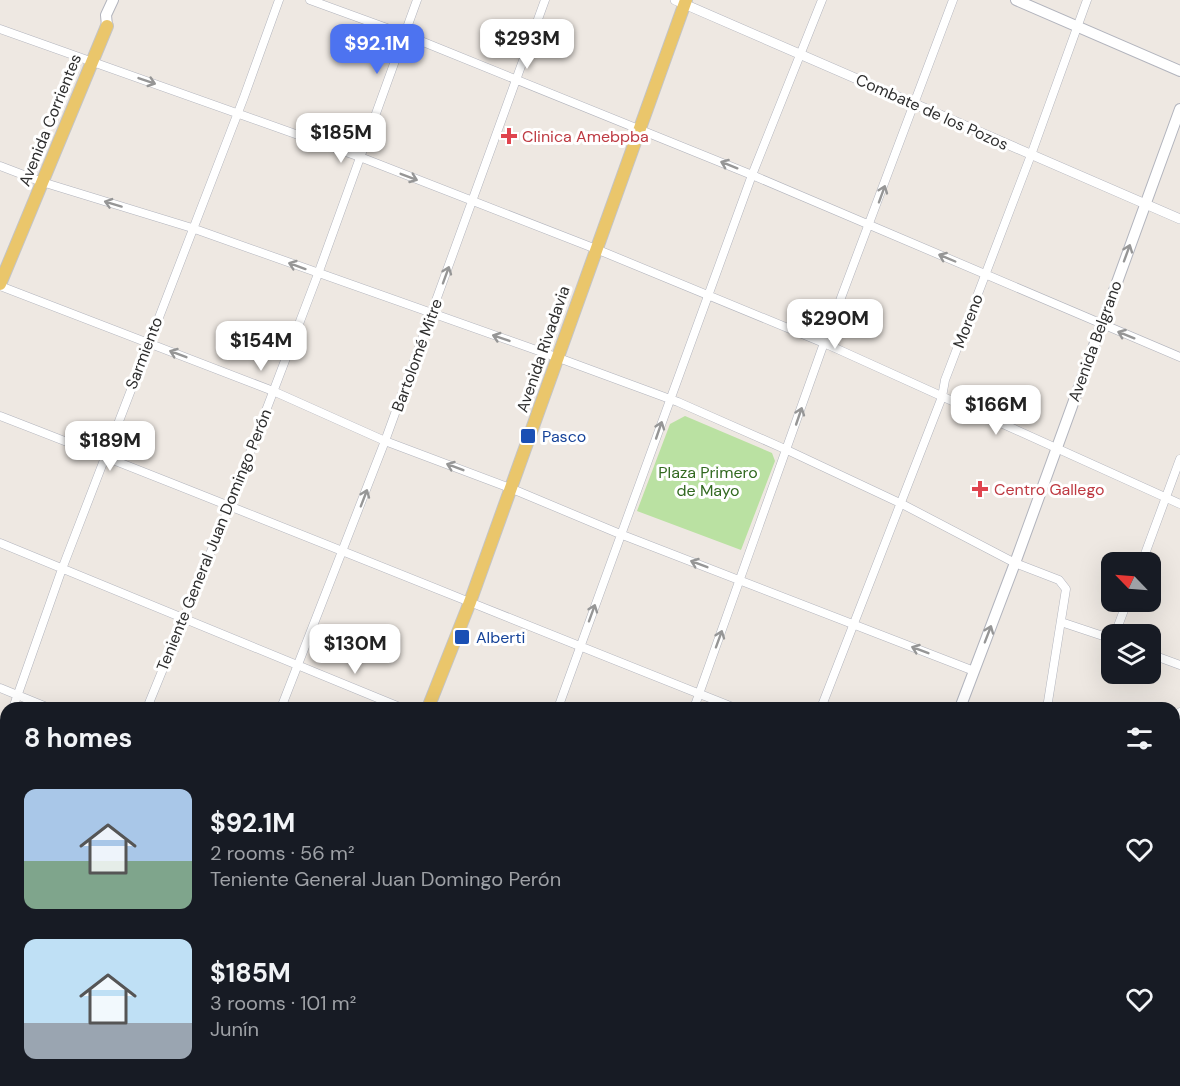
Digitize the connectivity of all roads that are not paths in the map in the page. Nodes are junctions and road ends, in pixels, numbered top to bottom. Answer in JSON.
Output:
{"nodes":[{"id":1,"x":113,"y":0,"type":"edge"},
{"id":2,"x":279,"y":0,"type":"edge"},
{"id":3,"x":310,"y":0,"type":"edge"},
{"id":4,"x":417,"y":0,"type":"edge"},
{"id":5,"x":545,"y":0,"type":"edge"},
{"id":6,"x":822,"y":0,"type":"edge"},
{"id":7,"x":953,"y":0,"type":"edge"},
{"id":8,"x":1016,"y":0,"type":"edge"},
{"id":9,"x":1087,"y":0,"type":"edge"},
{"id":10,"x":682,"y":1,"type":"edge"},
{"id":11,"x":107,"y":26,"type":"joint"},
{"id":12,"x":1077,"y":27,"type":"junction"},
{"id":13,"x":0,"y":29,"type":"edge"},
{"id":14,"x":406,"y":35,"type":"junction"},
{"id":15,"x":799,"y":54,"type":"junction"},
{"id":16,"x":92,"y":62,"type":"junction"},
{"id":17,"x":1180,"y":71,"type":"edge"},
{"id":18,"x":516,"y":79,"type":"junction"},
{"id":19,"x":915,"y":105,"type":"junction"},
{"id":20,"x":1180,"y":109,"type":"edge"},
{"id":21,"x":238,"y":112,"type":"junction"},
{"id":22,"x":639,"y":129,"type":"junction"},
{"id":23,"x":1031,"y":155,"type":"junction"},
{"id":24,"x":360,"y":158,"type":"junction"},
{"id":25,"x":0,"y":166,"type":"edge"},
{"id":26,"x":752,"y":175,"type":"junction"},
{"id":27,"x":42,"y":182,"type":"junction"},
{"id":28,"x":473,"y":201,"type":"junction"},
{"id":29,"x":1146,"y":204,"type":"junction"},
{"id":30,"x":1180,"y":219,"type":"edge"},
{"id":31,"x":870,"y":225,"type":"junction"},
{"id":32,"x":192,"y":228,"type":"junction"},
{"id":33,"x":596,"y":249,"type":"junction"},
{"id":34,"x":318,"y":274,"type":"junction"},
{"id":35,"x":985,"y":274,"type":"junction"},
{"id":36,"x":0,"y":285,"type":"edge"},
{"id":37,"x":708,"y":295,"type":"junction"},
{"id":38,"x":432,"y":314,"type":"junction"},
{"id":39,"x":1101,"y":325,"type":"junction"},
{"id":40,"x":148,"y":342,"type":"junction"},
{"id":41,"x":824,"y":344,"type":"junction"},
{"id":42,"x":556,"y":357,"type":"junction"},
{"id":43,"x":1180,"y":357,"type":"edge"},
{"id":44,"x":273,"y":391,"type":"junction"},
{"id":45,"x":942,"y":397,"type":"junction"},
{"id":46,"x":669,"y":400,"type":"junction"},
{"id":47,"x":0,"y":416,"type":"edge"},
{"id":48,"x":385,"y":441,"type":"junction"},
{"id":49,"x":1056,"y":449,"type":"junction"},
{"id":50,"x":787,"y":450,"type":"junction"},
{"id":51,"x":105,"y":456,"type":"junction"},
{"id":52,"x":1180,"y":459,"type":"edge"},
{"id":53,"x":510,"y":488,"type":"junction"},
{"id":54,"x":1167,"y":498,"type":"junction"},
{"id":55,"x":902,"y":504,"type":"junction"},
{"id":56,"x":1180,"y":504,"type":"edge"},
{"id":57,"x":230,"y":505,"type":"junction"},
{"id":58,"x":620,"y":534,"type":"junction"},
{"id":59,"x":0,"y":543,"type":"edge"},
{"id":60,"x":343,"y":552,"type":"junction"},
{"id":61,"x":1146,"y":552,"type":"edge"},
{"id":62,"x":1015,"y":563,"type":"junction"},
{"id":63,"x":62,"y":569,"type":"junction"},
{"id":64,"x":740,"y":580,"type":"junction"},
{"id":65,"x":470,"y":602,"type":"junction"},
{"id":66,"x":182,"y":618,"type":"junction"},
{"id":67,"x":1061,"y":622,"type":"junction"},
{"id":68,"x":854,"y":624,"type":"junction"},
{"id":69,"x":1101,"y":635,"type":"edge"},
{"id":70,"x":580,"y":646,"type":"junction"},
{"id":71,"x":1161,"y":658,"type":"edge"},
{"id":72,"x":1180,"y":664,"type":"edge"},
{"id":73,"x":298,"y":665,"type":"junction"},
{"id":74,"x":974,"y":671,"type":"junction"},
{"id":75,"x":0,"y":688,"type":"edge"},
{"id":76,"x":699,"y":694,"type":"junction"},
{"id":77,"x":18,"y":695,"type":"junction"},
{"id":78,"x":15,"y":702,"type":"edge"},
{"id":79,"x":35,"y":702,"type":"edge"},
{"id":80,"x":149,"y":702,"type":"edge"},
{"id":81,"x":283,"y":702,"type":"edge"},
{"id":82,"x":387,"y":702,"type":"edge"},
{"id":83,"x":430,"y":702,"type":"edge"},
{"id":84,"x":560,"y":702,"type":"edge"},
{"id":85,"x":696,"y":702,"type":"edge"},
{"id":86,"x":720,"y":702,"type":"edge"},
{"id":87,"x":823,"y":702,"type":"edge"},
{"id":88,"x":962,"y":702,"type":"edge"},
{"id":89,"x":1048,"y":702,"type":"edge"}],
"edges":[{"from":1,"to":11,"type":"main road","name":"Avenida Corrientes"},
{"from":2,"to":21,"type":"street","name":"Sarmiento"},
{"from":3,"to":14,"type":"street"},
{"from":4,"to":14,"type":"street","name":"Teniente General Juan Domingo Perón"},
{"from":5,"to":18,"type":"street","name":"Bartolomé Mitre"},
{"from":6,"to":15,"type":"street"},
{"from":7,"to":19,"type":"street"},
{"from":8,"to":12,"type":"main road"},
{"from":9,"to":12,"type":"street","name":"Moreno"},
{"from":10,"to":15,"type":"street","name":"Combate de los Pozos"},
{"from":10,"to":22,"type":"main road","name":"Avenida Rivadavia"},
{"from":11,"to":16,"type":"main road","name":"Avenida Corrientes"},
{"from":12,"to":17,"type":"main road"},
{"from":12,"to":23,"type":"street","name":"Moreno"},
{"from":13,"to":16,"type":"street"},
{"from":14,"to":18,"type":"street"},
{"from":14,"to":24,"type":"street","name":"Teniente General Juan Domingo Perón"},
{"from":15,"to":19,"type":"street","name":"Combate de los Pozos"},
{"from":15,"to":26,"type":"street"},
{"from":16,"to":21,"type":"street","one_way":true},
{"from":16,"to":27,"type":"main road","name":"Avenida Corrientes"},
{"from":18,"to":22,"type":"street"},
{"from":18,"to":28,"type":"street","name":"Bartolomé Mitre"},
{"from":19,"to":23,"type":"street","name":"Combate de los Pozos"},
{"from":31,"to":19,"type":"street","one_way":true},
{"from":20,"to":29,"type":"main road","name":"Avenida Belgrano"},
{"from":21,"to":24,"type":"street"},
{"from":21,"to":32,"type":"street","name":"Sarmiento"},
{"from":26,"to":22,"type":"street","one_way":true},
{"from":22,"to":33,"type":"main road","name":"Avenida Rivadavia"},
{"from":23,"to":29,"type":"street","name":"Combate de los Pozos"},
{"from":23,"to":35,"type":"street","name":"Moreno"},
{"from":24,"to":28,"type":"street","one_way":true},
{"from":24,"to":34,"type":"street","name":"Teniente General Juan Domingo Perón"},
{"from":25,"to":27,"type":"street"},
{"from":26,"to":31,"type":"street"},
{"from":26,"to":37,"type":"street"},
{"from":32,"to":27,"type":"street","one_way":true},
{"from":27,"to":36,"type":"main road","name":"Avenida Corrientes"},
{"from":28,"to":33,"type":"street"},
{"from":38,"to":28,"type":"street","name":"Bartolomé Mitre","one_way":true},
{"from":29,"to":30,"type":"street","name":"Combate de los Pozos"},
{"from":39,"to":29,"type":"main road","name":"Avenida Belgrano","one_way":true},
{"from":35,"to":31,"type":"street","one_way":true},
{"from":31,"to":41,"type":"street"},
{"from":34,"to":32,"type":"street","one_way":true},
{"from":32,"to":40,"type":"street","name":"Sarmiento"},
{"from":33,"to":37,"type":"street"},
{"from":33,"to":42,"type":"main road","name":"Avenida Rivadavia"},
{"from":34,"to":38,"type":"street"},
{"from":34,"to":44,"type":"street","name":"Teniente General Juan Domingo Perón"},
{"from":35,"to":39,"type":"street"},
{"from":35,"to":45,"type":"street","name":"Moreno"},
{"from":36,"to":40,"type":"street"},
{"from":37,"to":41,"type":"street"},
{"from":37,"to":46,"type":"street"},
{"from":42,"to":38,"type":"street","one_way":true},
{"from":38,"to":48,"type":"street","name":"Bartolomé Mitre"},
{"from":43,"to":39,"type":"street","one_way":true},
{"from":39,"to":49,"type":"main road","name":"Avenida Belgrano"},
{"from":44,"to":40,"type":"street","one_way":true},
{"from":40,"to":51,"type":"street","name":"Sarmiento"},
{"from":41,"to":45,"type":"street"},
{"from":50,"to":41,"type":"street","one_way":true},
{"from":42,"to":46,"type":"street"},
{"from":42,"to":53,"type":"main road","name":"Avenida Rivadavia"},
{"from":44,"to":48,"type":"street"},
{"from":44,"to":57,"type":"street","name":"Teniente General Juan Domingo Perón"},
{"from":45,"to":49,"type":"street"},
{"from":45,"to":55,"type":"street","name":"Moreno"},
{"from":46,"to":50,"type":"street"},
{"from":58,"to":46,"type":"street","one_way":true},
{"from":47,"to":51,"type":"street"},
{"from":53,"to":48,"type":"street","one_way":true},
{"from":60,"to":48,"type":"street","name":"Bartolomé Mitre","one_way":true},
{"from":49,"to":54,"type":"street"},
{"from":49,"to":62,"type":"main road","name":"Avenida Belgrano"},
{"from":50,"to":55,"type":"street"},
{"from":50,"to":64,"type":"street"},
{"from":51,"to":57,"type":"street"},
{"from":51,"to":63,"type":"street","name":"Sarmiento"},
{"from":52,"to":54,"type":"street"},
{"from":53,"to":58,"type":"street"},
{"from":53,"to":65,"type":"main road","name":"Avenida Rivadavia"},
{"from":54,"to":56,"type":"street"},
{"from":54,"to":61,"type":"street"},
{"from":55,"to":62,"type":"street"},
{"from":55,"to":68,"type":"street","name":"Moreno"},
{"from":57,"to":60,"type":"street"},
{"from":57,"to":66,"type":"street","name":"Teniente General Juan Domingo Perón"},
{"from":64,"to":58,"type":"street","one_way":true},
{"from":70,"to":58,"type":"street","one_way":true},
{"from":59,"to":63,"type":"street"},
{"from":60,"to":65,"type":"street"},
{"from":60,"to":73,"type":"street","name":"Bartolomé Mitre"},
{"from":62,"to":67,"type":"street"},
{"from":74,"to":62,"type":"main road","name":"Avenida Belgrano","one_way":true},
{"from":63,"to":66,"type":"street"},
{"from":63,"to":77,"type":"street","name":"Sarmiento"},
{"from":64,"to":68,"type":"street"},
{"from":76,"to":64,"type":"street","one_way":true},
{"from":65,"to":70,"type":"street"},
{"from":65,"to":83,"type":"main road","name":"Avenida Rivadavia"},
{"from":66,"to":73,"type":"street"},
{"from":66,"to":80,"type":"street","name":"Teniente General Juan Domingo Perón"},
{"from":67,"to":69,"type":"street"},
{"from":67,"to":89,"type":"street"},
{"from":74,"to":68,"type":"street","one_way":true},
{"from":68,"to":87,"type":"street","name":"Moreno"},
{"from":70,"to":76,"type":"street"},
{"from":70,"to":84,"type":"street"},
{"from":71,"to":72,"type":"street"},
{"from":73,"to":81,"type":"street","name":"Bartolomé Mitre"},
{"from":73,"to":82,"type":"street"},
{"from":74,"to":88,"type":"main road","name":"Avenida Belgrano"},
{"from":75,"to":77,"type":"street"},
{"from":76,"to":85,"type":"street"},
{"from":76,"to":86,"type":"street"},
{"from":77,"to":78,"type":"street","name":"Sarmiento"},
{"from":77,"to":79,"type":"street"}]}
